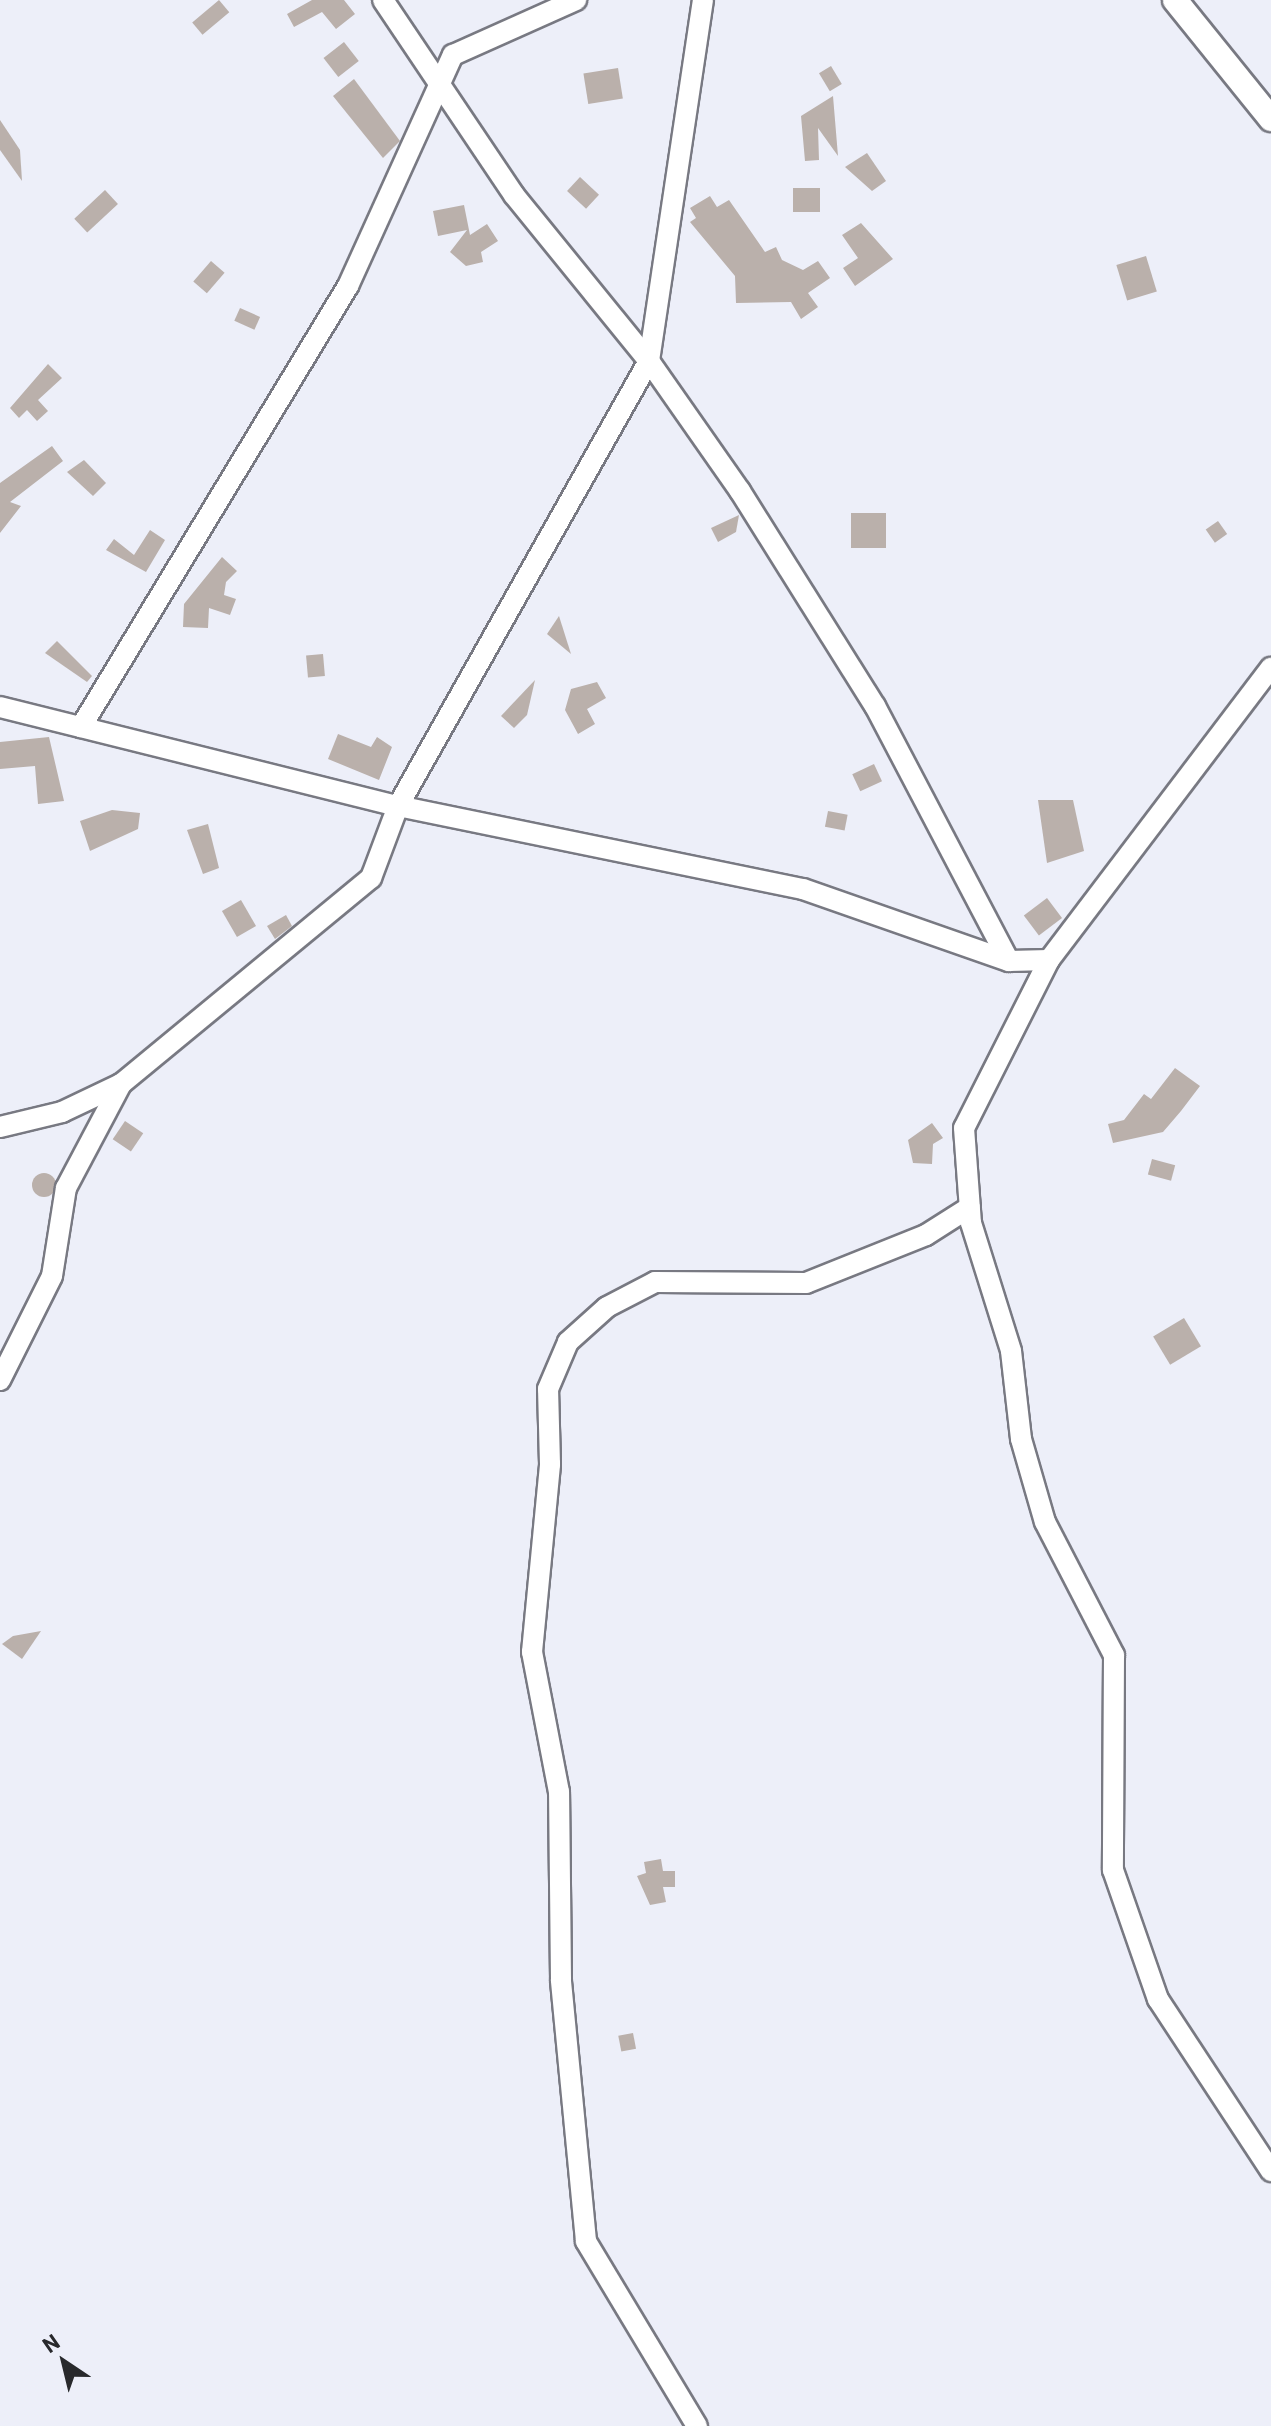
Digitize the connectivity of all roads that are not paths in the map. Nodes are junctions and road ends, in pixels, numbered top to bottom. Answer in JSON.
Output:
{"nodes":[{"id":1,"x":383,"y":0,"type":"edge"},
{"id":2,"x":576,"y":0,"type":"edge"},
{"id":3,"x":703,"y":0,"type":"edge"},
{"id":4,"x":1175,"y":0,"type":"edge"},
{"id":5,"x":444,"y":87,"type":"junction"},
{"id":6,"x":1271,"y":119,"type":"edge"},
{"id":7,"x":649,"y":361,"type":"junction"},
{"id":8,"x":1271,"y":668,"type":"edge"},
{"id":9,"x":0,"y":707,"type":"edge"},
{"id":10,"x":81,"y":727,"type":"junction"},
{"id":11,"x":398,"y":806,"type":"junction"},
{"id":12,"x":1049,"y":960,"type":"junction"},
{"id":13,"x":1009,"y":961,"type":"junction"},
{"id":14,"x":121,"y":1084,"type":"junction"},
{"id":15,"x":0,"y":1127,"type":"edge"},
{"id":16,"x":970,"y":1207,"type":"junction"},
{"id":17,"x":0,"y":1380,"type":"edge"},
{"id":18,"x":1271,"y":2171,"type":"edge"},
{"id":19,"x":697,"y":2426,"type":"edge"}],
"edges":[{"from":1,"to":5,"type":"street"},
{"from":2,"to":5,"type":"street"},
{"from":3,"to":7,"type":"street"},
{"from":4,"to":6,"type":"street"},
{"from":5,"to":7,"type":"street"},
{"from":5,"to":10,"type":"street"},
{"from":7,"to":11,"type":"street"},
{"from":7,"to":13,"type":"street"},
{"from":8,"to":12,"type":"street"},
{"from":9,"to":10,"type":"street"},
{"from":10,"to":11,"type":"street"},
{"from":11,"to":13,"type":"street"},
{"from":11,"to":14,"type":"street"},
{"from":12,"to":13,"type":"street"},
{"from":12,"to":16,"type":"street"},
{"from":14,"to":15,"type":"street"},
{"from":14,"to":17,"type":"street"},
{"from":16,"to":18,"type":"street"},
{"from":16,"to":19,"type":"street"}]}
